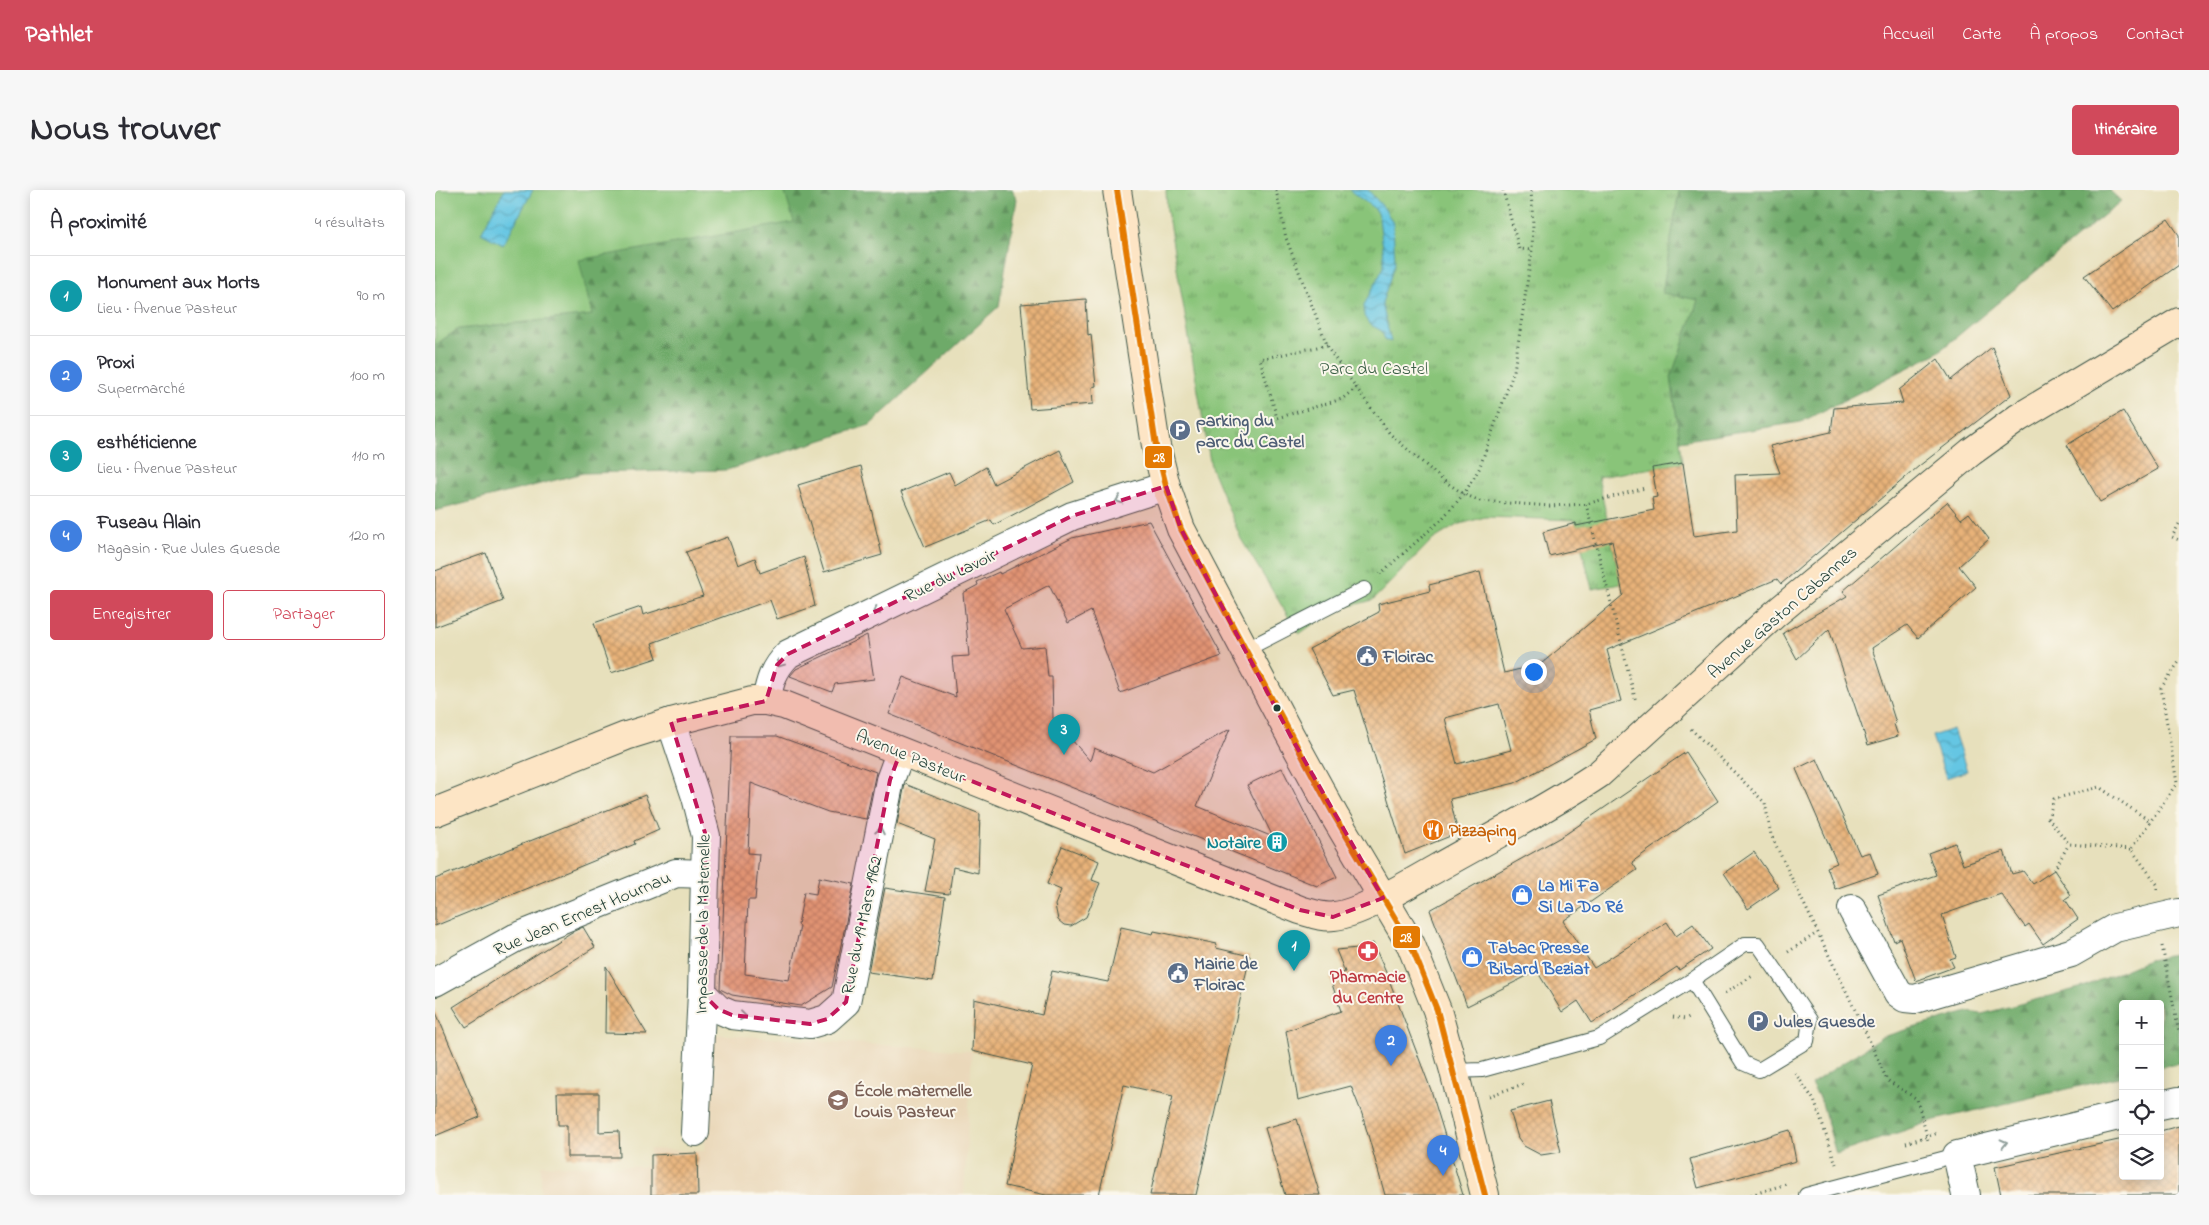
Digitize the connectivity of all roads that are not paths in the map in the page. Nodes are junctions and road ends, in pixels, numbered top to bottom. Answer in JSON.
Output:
{"nodes":[{"id":1,"x":1117,"y":190,"type":"edge"},
{"id":2,"x":2179,"y":322,"type":"edge"},
{"id":3,"x":1165,"y":486,"type":"junction"},
{"id":4,"x":1364,"y":589,"type":"road end"},
{"id":5,"x":1245,"y":650,"type":"junction"},
{"id":6,"x":766,"y":701,"type":"junction"},
{"id":7,"x":671,"y":722,"type":"junction"},
{"id":8,"x":900,"y":753,"type":"junction"},
{"id":9,"x":435,"y":812,"type":"edge"},
{"id":10,"x":706,"y":874,"type":"junction"},
{"id":11,"x":1383,"y":898,"type":"junction"},
{"id":12,"x":1852,"y":909,"type":"dead end"},
{"id":13,"x":2166,"y":916,"type":"edge"},
{"id":14,"x":1692,"y":980,"type":"junction"},
{"id":15,"x":435,"y":982,"type":"edge"},
{"id":16,"x":702,"y":993,"type":"junction"},
{"id":17,"x":1454,"y":1071,"type":"junction"},
{"id":18,"x":2179,"y":1101,"type":"edge"},
{"id":19,"x":2164,"y":1105,"type":"edge"},
{"id":20,"x":2119,"y":1115,"type":"edge"},
{"id":21,"x":695,"y":1132,"type":"dead end"},
{"id":22,"x":1945,"y":1157,"type":"junction"},
{"id":23,"x":1485,"y":1195,"type":"edge"},
{"id":24,"x":1806,"y":1195,"type":"edge"},
{"id":25,"x":1967,"y":1195,"type":"edge"}],
"edges":[{"from":1,"to":3,"type":"main road"},
{"from":2,"to":11,"type":"main road","name":"Avenue Gaston Cabannes"},
{"from":3,"to":5,"type":"main road"},
{"from":3,"to":6,"type":"street","name":"Rue du Lavoir","one_way":true},
{"from":4,"to":5,"type":"lane"},
{"from":5,"to":11,"type":"main road"},
{"from":6,"to":7,"type":"main road","name":"Avenue Pasteur"},
{"from":6,"to":8,"type":"main road","name":"Avenue Pasteur"},
{"from":7,"to":9,"type":"main road","name":"Avenue Pasteur"},
{"from":7,"to":10,"type":"street","name":"Impasse de la Maternelle"},
{"from":8,"to":11,"type":"main road","name":"Avenue Pasteur"},
{"from":16,"to":8,"type":"street","name":"Rue du 19 Mars 1962","one_way":true},
{"from":10,"to":15,"type":"street","name":"Rue Jean Ernest Hournau"},
{"from":10,"to":16,"type":"street","name":"Impasse de la Maternelle"},
{"from":11,"to":17,"type":"main road"},
{"from":12,"to":13,"type":"street"},
{"from":14,"to":14,"type":"lane"},
{"from":14,"to":17,"type":"lane"},
{"from":16,"to":21,"type":"street","name":"Impasse de la Maternelle"},
{"from":17,"to":23,"type":"main road"},
{"from":18,"to":19,"type":"street"},
{"from":22,"to":20,"type":"street","one_way":true},
{"from":22,"to":24,"type":"lane"},
{"from":22,"to":25,"type":"street"}]}
